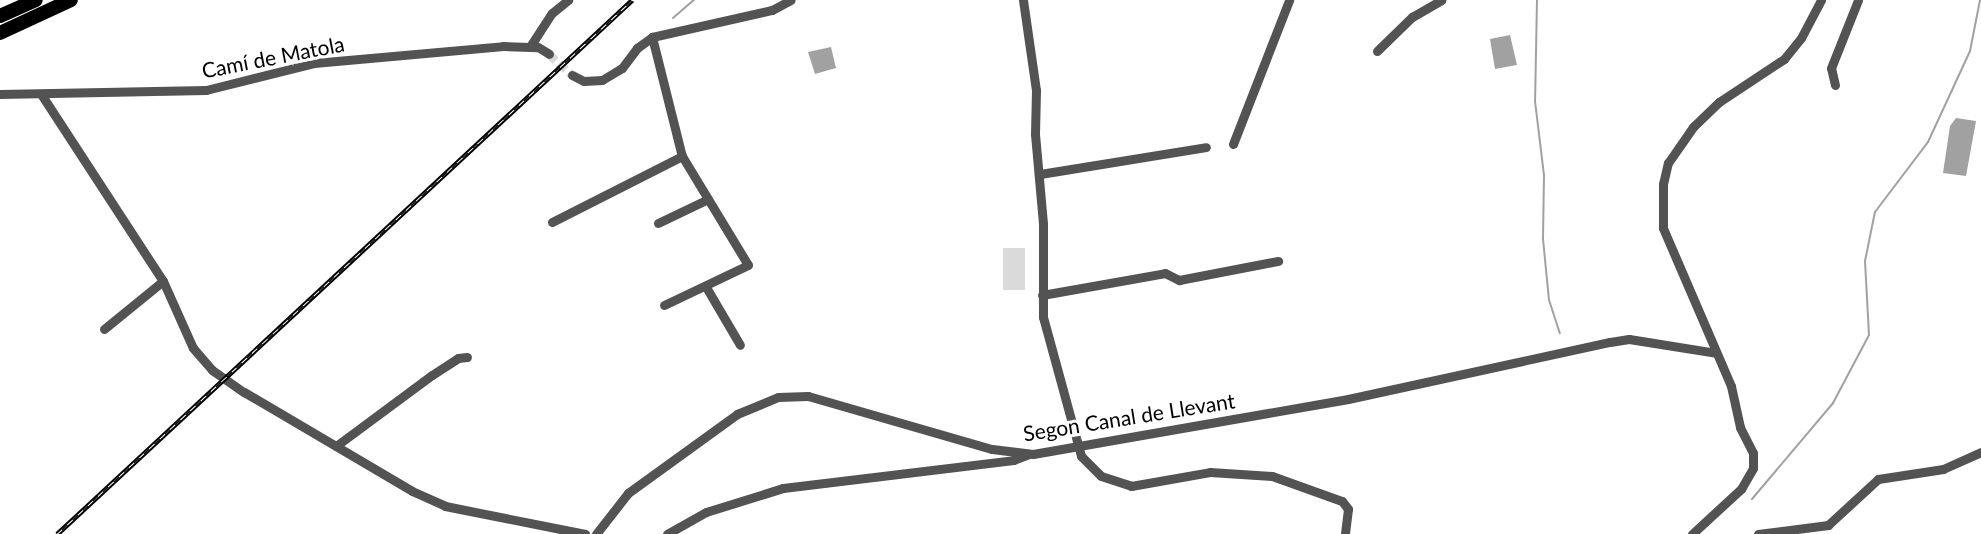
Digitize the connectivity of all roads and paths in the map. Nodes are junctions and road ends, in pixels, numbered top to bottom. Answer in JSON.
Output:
{"nodes":[{"id":1,"x":36,"y":0,"type":"edge"},
{"id":2,"x":71,"y":0,"type":"edge"},
{"id":3,"x":568,"y":0,"type":"edge"},
{"id":4,"x":791,"y":0,"type":"edge"},
{"id":5,"x":1023,"y":0,"type":"edge"},
{"id":6,"x":1289,"y":0,"type":"edge"},
{"id":7,"x":1441,"y":0,"type":"edge"},
{"id":8,"x":1821,"y":0,"type":"edge"},
{"id":9,"x":1858,"y":0,"type":"edge"},
{"id":10,"x":0,"y":16,"type":"edge"},
{"id":11,"x":0,"y":33,"type":"edge"},
{"id":12,"x":652,"y":37,"type":"junction"},
{"id":13,"x":531,"y":45,"type":"junction"},
{"id":14,"x":1377,"y":51,"type":"dead end"},
{"id":15,"x":549,"y":54,"type":"tunnel mouth"},
{"id":16,"x":572,"y":75,"type":"tunnel mouth"},
{"id":17,"x":1835,"y":85,"type":"dead end"},
{"id":18,"x":0,"y":94,"type":"edge"},
{"id":19,"x":41,"y":94,"type":"junction"},
{"id":20,"x":1233,"y":144,"type":"dead end"},
{"id":21,"x":1206,"y":147,"type":"dead end"},
{"id":22,"x":682,"y":156,"type":"junction"},
{"id":23,"x":1040,"y":174,"type":"junction"},
{"id":24,"x":708,"y":199,"type":"junction"},
{"id":25,"x":552,"y":222,"type":"dead end"},
{"id":26,"x":658,"y":223,"type":"dead end"},
{"id":27,"x":1278,"y":261,"type":"dead end"},
{"id":28,"x":163,"y":281,"type":"junction"},
{"id":29,"x":706,"y":287,"type":"junction"},
{"id":30,"x":1042,"y":295,"type":"junction"},
{"id":31,"x":664,"y":305,"type":"dead end"},
{"id":32,"x":104,"y":330,"type":"dead end"},
{"id":33,"x":740,"y":345,"type":"dead end"},
{"id":34,"x":1716,"y":353,"type":"junction"},
{"id":35,"x":467,"y":357,"type":"dead end"},
{"id":36,"x":336,"y":446,"type":"junction"},
{"id":37,"x":1077,"y":447,"type":"junction"},
{"id":38,"x":1981,"y":452,"type":"edge"},
{"id":39,"x":1029,"y":454,"type":"junction"},
{"id":40,"x":585,"y":534,"type":"edge"},
{"id":41,"x":596,"y":534,"type":"edge"},
{"id":42,"x":667,"y":534,"type":"edge"},
{"id":43,"x":1345,"y":534,"type":"edge"},
{"id":44,"x":1692,"y":534,"type":"edge"},
{"id":45,"x":1758,"y":534,"type":"edge"}],
"edges":[{"from":1,"to":10,"type":"highway"},
{"from":2,"to":11,"type":"highway"},
{"from":3,"to":13,"type":"street"},
{"from":4,"to":12,"type":"street"},
{"from":5,"to":23,"type":"street"},
{"from":6,"to":20,"type":"street"},
{"from":7,"to":14,"type":"street"},
{"from":8,"to":34,"type":"street"},
{"from":9,"to":17,"type":"street"},
{"from":12,"to":16,"type":"street"},
{"from":12,"to":22,"type":"street"},
{"from":13,"to":15,"type":"street"},
{"from":13,"to":19,"type":"street","name":"Camí de Matola"},
{"from":18,"to":19,"type":"street","name":"Camí de Matola"},
{"from":19,"to":28,"type":"street"},
{"from":21,"to":23,"type":"street"},
{"from":22,"to":24,"type":"street"},
{"from":22,"to":25,"type":"street"},
{"from":23,"to":30,"type":"street"},
{"from":24,"to":26,"type":"street"},
{"from":24,"to":29,"type":"street"},
{"from":27,"to":30,"type":"street"},
{"from":28,"to":32,"type":"street"},
{"from":28,"to":36,"type":"street"},
{"from":29,"to":31,"type":"street"},
{"from":29,"to":33,"type":"street"},
{"from":30,"to":37,"type":"street"},
{"from":34,"to":37,"type":"street","name":"Segon Canal de Llevant"},
{"from":34,"to":44,"type":"street"},
{"from":35,"to":36,"type":"street"},
{"from":36,"to":40,"type":"street"},
{"from":37,"to":39,"type":"street","name":"Segon Canal de Llevant"},
{"from":37,"to":43,"type":"street"},
{"from":38,"to":45,"type":"street"},
{"from":39,"to":41,"type":"street","name":"Segon Canal de Llevant"},
{"from":39,"to":42,"type":"street"}]}
